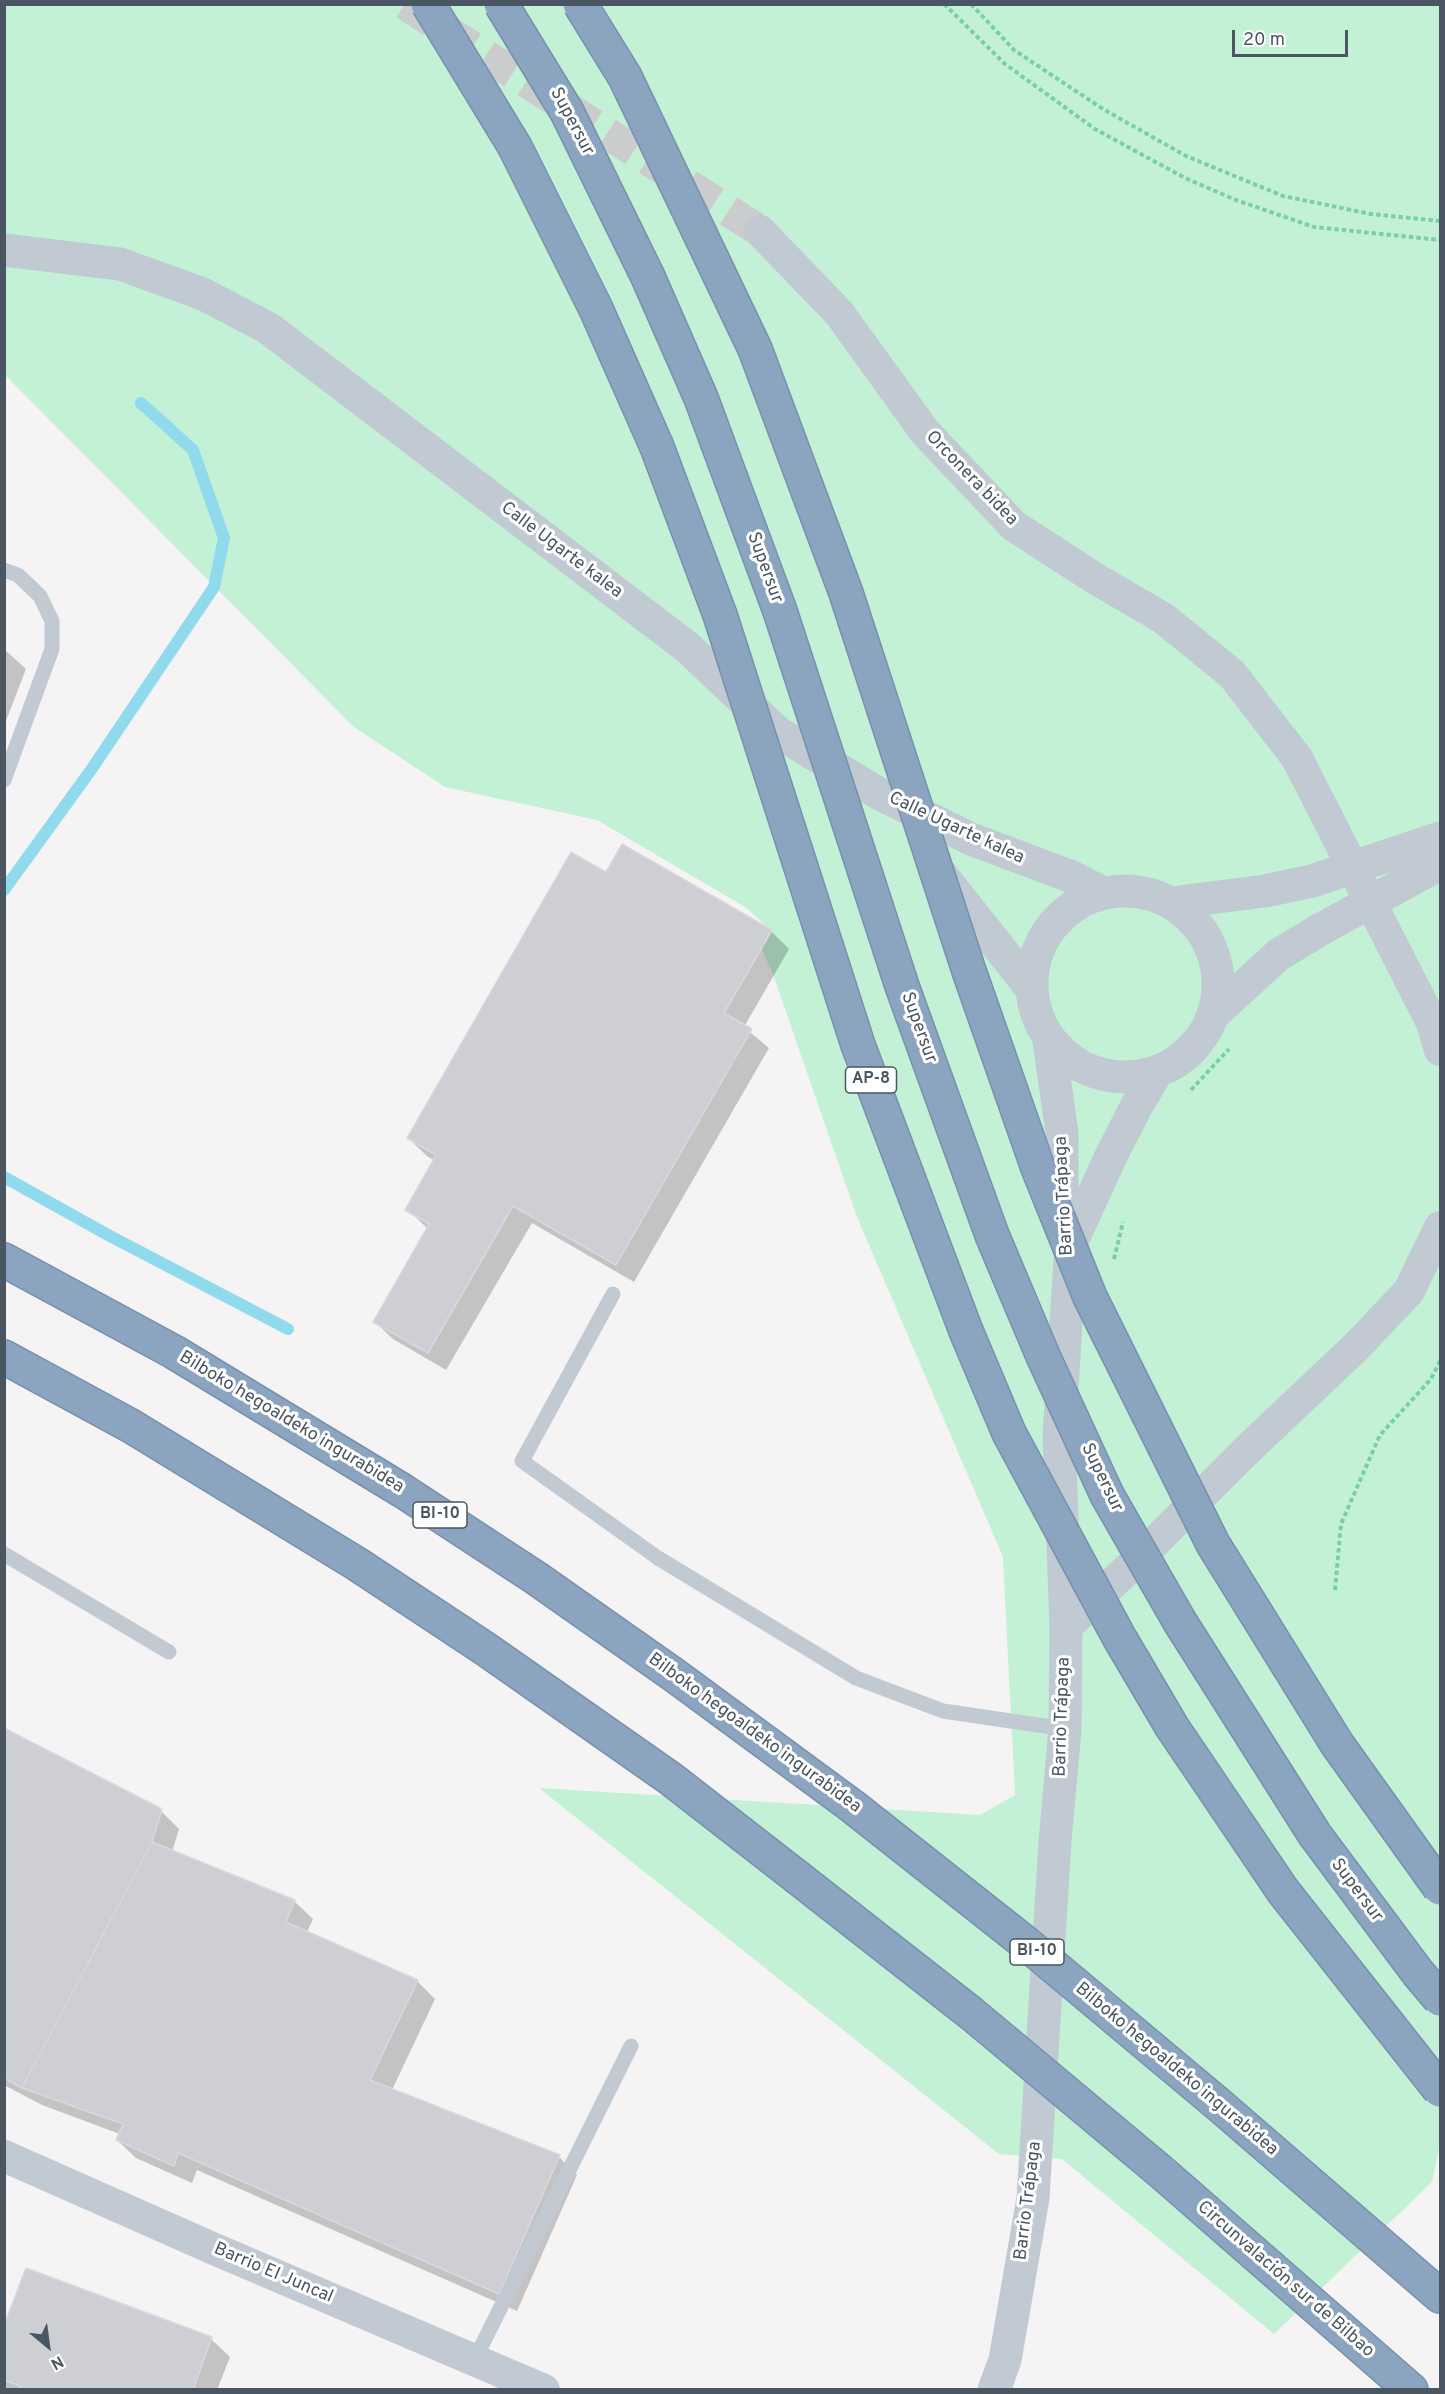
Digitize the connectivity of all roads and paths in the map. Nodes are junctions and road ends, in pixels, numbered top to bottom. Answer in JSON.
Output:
{"nodes":[{"id":1,"x":428,"y":4,"type":"edge"},
{"id":2,"x":501,"y":4,"type":"edge"},
{"id":3,"x":580,"y":4,"type":"edge"},
{"id":4,"x":944,"y":4,"type":"edge"},
{"id":5,"x":971,"y":4,"type":"edge"},
{"id":6,"x":1440,"y":221,"type":"edge"},
{"id":7,"x":760,"y":231,"type":"tunnel mouth"},
{"id":8,"x":1440,"y":240,"type":"edge"},
{"id":9,"x":4,"y":250,"type":"edge"},
{"id":10,"x":4,"y":570,"type":"edge"},
{"id":11,"x":4,"y":780,"type":"edge"},
{"id":12,"x":878,"y":793,"type":"junction"},
{"id":13,"x":1440,"y":838,"type":"edge"},
{"id":14,"x":1440,"y":864,"type":"edge"},
{"id":15,"x":1103,"y":893,"type":"junction"},
{"id":16,"x":1171,"y":903,"type":"junction"},
{"id":17,"x":1031,"y":988,"type":"junction"},
{"id":18,"x":1213,"y":1015,"type":"junction"},
{"id":19,"x":1436,"y":1036,"type":"edge"},
{"id":20,"x":1049,"y":1041,"type":"junction"},
{"id":21,"x":1233,"y":1044,"type":"dead end"},
{"id":22,"x":1157,"y":1072,"type":"junction"},
{"id":23,"x":1185,"y":1095,"type":"dead end"},
{"id":24,"x":1126,"y":1212,"type":"dead end"},
{"id":25,"x":1440,"y":1227,"type":"edge"},
{"id":26,"x":1071,"y":1243,"type":"junction"},
{"id":27,"x":4,"y":1260,"type":"edge"},
{"id":28,"x":1112,"y":1267,"type":"dead end"},
{"id":29,"x":613,"y":1294,"type":"dead end"},
{"id":30,"x":4,"y":1357,"type":"edge"},
{"id":31,"x":1440,"y":1361,"type":"edge"},
{"id":32,"x":4,"y":1554,"type":"edge"},
{"id":33,"x":1335,"y":1590,"type":"dead end"},
{"id":34,"x":1066,"y":1627,"type":"junction"},
{"id":35,"x":169,"y":1652,"type":"dead end"},
{"id":36,"x":1065,"y":1729,"type":"junction"},
{"id":37,"x":1440,"y":1888,"type":"edge"},
{"id":38,"x":1440,"y":1999,"type":"edge"},
{"id":39,"x":631,"y":2046,"type":"dead end"},
{"id":40,"x":1440,"y":2090,"type":"edge"},
{"id":41,"x":4,"y":2156,"type":"edge"},
{"id":42,"x":1440,"y":2296,"type":"edge"},
{"id":43,"x":475,"y":2360,"type":"junction"},
{"id":44,"x":544,"y":2390,"type":"edge"},
{"id":45,"x":994,"y":2390,"type":"edge"},
{"id":46,"x":1411,"y":2390,"type":"edge"}],
"edges":[{"from":1,"to":40,"type":"highway","number":"AP-8","bridge":true},
{"from":2,"to":38,"type":"highway","name":"Supersur","bridge":true},
{"from":3,"to":37,"type":"highway","bridge":true},
{"from":4,"to":8,"type":"path"},
{"from":5,"to":6,"type":"path"},
{"from":7,"to":19,"type":"street","name":"Orconera bidea","bridge":true},
{"from":9,"to":12,"type":"street","name":"Calle Ugarte kalea"},
{"from":10,"to":11,"type":"lane"},
{"from":12,"to":15,"type":"street","name":"Calle Ugarte kalea"},
{"from":12,"to":17,"type":"street"},
{"from":13,"to":16,"type":"street"},
{"from":14,"to":18,"type":"street"},
{"from":15,"to":16,"type":"street"},
{"from":15,"to":17,"type":"street"},
{"from":16,"to":18,"type":"street"},
{"from":17,"to":20,"type":"street"},
{"from":18,"to":22,"type":"street"},
{"from":20,"to":22,"type":"street"},
{"from":20,"to":26,"type":"street","name":"Barrio Trápaga"},
{"from":21,"to":23,"type":"path"},
{"from":22,"to":26,"type":"street"},
{"from":24,"to":28,"type":"path"},
{"from":25,"to":34,"type":"street"},
{"from":26,"to":34,"type":"street","name":"Barrio Trápaga"},
{"from":27,"to":42,"type":"highway","name":"Bilboko hegoaldeko ingurabidea","number":"BI-10","bridge":true},
{"from":29,"to":36,"type":"lane"},
{"from":30,"to":46,"type":"highway","name":"Circunvalación sur de Bilbao","bridge":true},
{"from":31,"to":33,"type":"path"},
{"from":32,"to":35,"type":"lane"},
{"from":34,"to":36,"type":"street","name":"Barrio Trápaga"},
{"from":36,"to":45,"type":"street","name":"Barrio Trápaga"},
{"from":39,"to":43,"type":"lane"},
{"from":41,"to":43,"type":"street","name":"Barrio El Juncal"},
{"from":43,"to":44,"type":"street","name":"Barrio El Juncal"}]}
